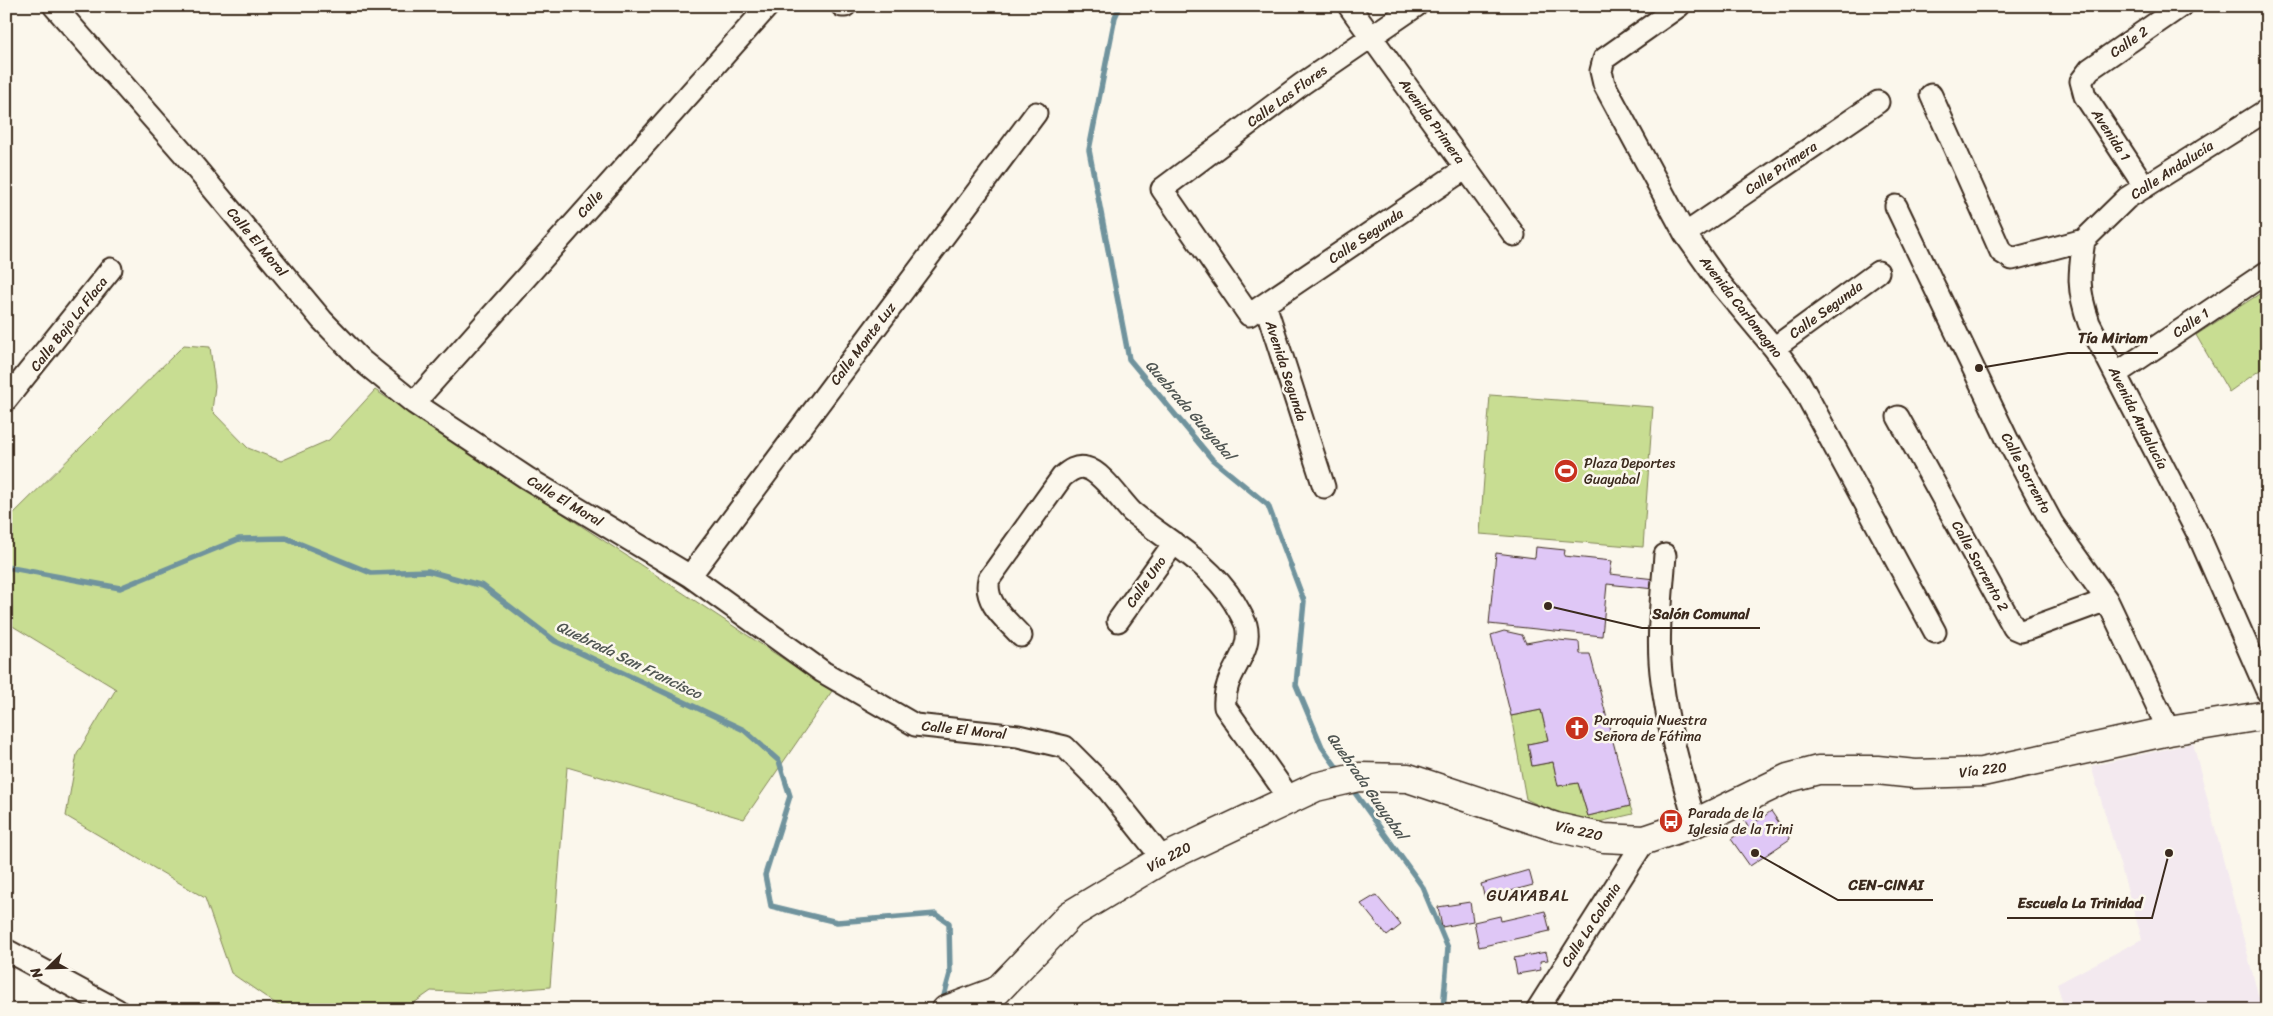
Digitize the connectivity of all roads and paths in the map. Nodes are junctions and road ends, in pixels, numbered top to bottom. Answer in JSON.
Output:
{"nodes":[{"id":1,"x":54,"y":6,"type":"edge"},
{"id":2,"x":768,"y":6,"type":"edge"},
{"id":3,"x":1349,"y":6,"type":"edge"},
{"id":4,"x":1416,"y":6,"type":"edge"},
{"id":5,"x":1679,"y":6,"type":"edge"},
{"id":6,"x":2181,"y":6,"type":"edge"},
{"id":7,"x":1371,"y":36,"type":"junction"},
{"id":8,"x":2081,"y":81,"type":"joint"},
{"id":9,"x":1931,"y":94,"type":"dead end"},
{"id":10,"x":1878,"y":102,"type":"dead end"},
{"id":11,"x":2267,"y":110,"type":"edge"},
{"id":12,"x":1036,"y":113,"type":"dead end"},
{"id":13,"x":1466,"y":168,"type":"junction"},
{"id":14,"x":2145,"y":187,"type":"junction"},
{"id":15,"x":1162,"y":189,"type":"joint"},
{"id":16,"x":1896,"y":206,"type":"dead end"},
{"id":17,"x":1685,"y":234,"type":"junction"},
{"id":18,"x":1514,"y":235,"type":"dead end"},
{"id":19,"x":2084,"y":240,"type":"junction"},
{"id":20,"x":111,"y":269,"type":"dead end"},
{"id":21,"x":1878,"y":272,"type":"dead end"},
{"id":22,"x":2267,"y":272,"type":"edge"},
{"id":23,"x":1265,"y":304,"type":"junction"},
{"id":24,"x":1774,"y":348,"type":"junction"},
{"id":25,"x":2116,"y":374,"type":"junction"},
{"id":26,"x":6,"y":400,"type":"edge"},
{"id":27,"x":414,"y":403,"type":"junction"},
{"id":28,"x":1898,"y":417,"type":"dead end"},
{"id":29,"x":1324,"y":487,"type":"dead end"},
{"id":30,"x":1174,"y":543,"type":"junction"},
{"id":31,"x":1665,"y":555,"type":"dead end"},
{"id":32,"x":690,"y":576,"type":"junction"},
{"id":33,"x":2107,"y":600,"type":"junction"},
{"id":34,"x":1118,"y":621,"type":"dead end"},
{"id":35,"x":1935,"y":632,"type":"dead end"},
{"id":36,"x":1021,"y":636,"type":"dead end"},
{"id":37,"x":2267,"y":691,"type":"edge"},
{"id":38,"x":2267,"y":715,"type":"edge"},
{"id":39,"x":2170,"y":731,"type":"junction"},
{"id":40,"x":1290,"y":799,"type":"junction"},
{"id":41,"x":1694,"y":823,"type":"junction"},
{"id":42,"x":1646,"y":840,"type":"junction"},
{"id":43,"x":1163,"y":859,"type":"junction"},
{"id":44,"x":6,"y":950,"type":"edge"},
{"id":45,"x":951,"y":1008,"type":"edge"},
{"id":46,"x":117,"y":1010,"type":"edge"},
{"id":47,"x":1536,"y":1010,"type":"edge"}],
"edges":[{"from":1,"to":27,"type":"street","name":"Calle El Moral"},
{"from":2,"to":27,"type":"street","name":"Calle"},
{"from":3,"to":7,"type":"street","name":"Avenida Primera"},
{"from":4,"to":7,"type":"street","name":"Calle Las Flores"},
{"from":5,"to":17,"type":"street","name":"Avenida Carlomagno"},
{"from":6,"to":8,"type":"street","name":"Calle 2"},
{"from":7,"to":13,"type":"street","name":"Avenida Primera"},
{"from":7,"to":15,"type":"street","name":"Calle Las Flores"},
{"from":8,"to":14,"type":"street","name":"Avenida 1"},
{"from":9,"to":19,"type":"street"},
{"from":10,"to":17,"type":"street","name":"Calle Primera"},
{"from":11,"to":14,"type":"street","name":"Calle Andalucía"},
{"from":12,"to":32,"type":"street","name":"Calle Monte Luz"},
{"from":13,"to":18,"type":"street","name":"Avenida Primera"},
{"from":13,"to":23,"type":"street","name":"Calle Segunda"},
{"from":14,"to":19,"type":"street","name":"Calle Andalucía"},
{"from":15,"to":23,"type":"street","name":"Avenida Segunda"},
{"from":16,"to":33,"type":"street","name":"Calle Sorrento"},
{"from":17,"to":24,"type":"street","name":"Avenida Carlomagno"},
{"from":19,"to":25,"type":"street","name":"Avenida Andalucía"},
{"from":20,"to":26,"type":"street","name":"Calle Bajo La Flaca"},
{"from":21,"to":24,"type":"street","name":"Calle Segunda"},
{"from":22,"to":25,"type":"street","name":"Calle 1"},
{"from":23,"to":29,"type":"street","name":"Avenida Segunda"},
{"from":24,"to":35,"type":"street","name":"Avenida Carlomagno"},
{"from":25,"to":37,"type":"street","name":"Avenida Andalucía"},
{"from":27,"to":32,"type":"street","name":"Calle El Moral"},
{"from":28,"to":33,"type":"street","name":"Calle Sorrento 2"},
{"from":30,"to":34,"type":"street","name":"Calle Uno"},
{"from":30,"to":36,"type":"street"},
{"from":30,"to":40,"type":"street"},
{"from":31,"to":41,"type":"street"},
{"from":32,"to":43,"type":"street","name":"Calle El Moral"},
{"from":33,"to":39,"type":"street","name":"Calle Sorrento"},
{"from":38,"to":39,"type":"main road","name":"Vía 220"},
{"from":39,"to":41,"type":"main road","name":"Vía 220"},
{"from":40,"to":42,"type":"main road","name":"Vía 220"},
{"from":40,"to":43,"type":"main road","name":"Vía 220"},
{"from":41,"to":42,"type":"main road","name":"Vía 220"},
{"from":42,"to":47,"type":"street","name":"Calle La Colonia"},
{"from":43,"to":45,"type":"main road","name":"Vía 220"},
{"from":44,"to":46,"type":"street"}]}
